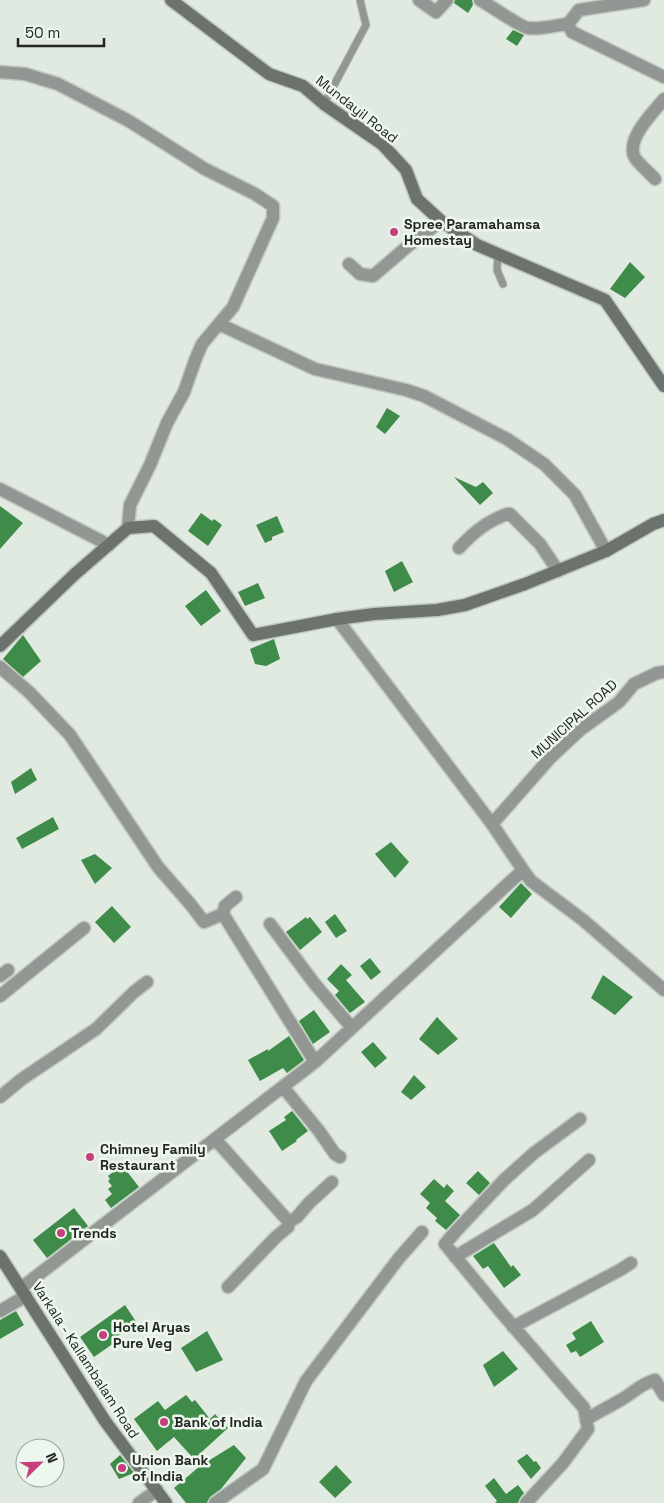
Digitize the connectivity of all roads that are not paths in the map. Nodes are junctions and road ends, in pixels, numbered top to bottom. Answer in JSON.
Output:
{"nodes":[{"id":1,"x":171,"y":0,"type":"edge"},
{"id":2,"x":360,"y":0,"type":"edge"},
{"id":3,"x":419,"y":0,"type":"edge"},
{"id":4,"x":447,"y":0,"type":"edge"},
{"id":5,"x":480,"y":0,"type":"edge"},
{"id":6,"x":644,"y":0,"type":"edge"},
{"id":7,"x":568,"y":24,"type":"junction"},
{"id":8,"x":0,"y":72,"type":"edge"},
{"id":9,"x":664,"y":77,"type":"edge"},
{"id":10,"x":664,"y":99,"type":"edge"},
{"id":11,"x":324,"y":104,"type":"junction"},
{"id":12,"x":656,"y":179,"type":"dead end"},
{"id":13,"x":441,"y":221,"type":"junction"},
{"id":14,"x":498,"y":254,"type":"junction"},
{"id":15,"x":349,"y":264,"type":"dead end"},
{"id":16,"x":503,"y":284,"type":"dead end"},
{"id":17,"x":219,"y":324,"type":"junction"},
{"id":18,"x":664,"y":386,"type":"edge"},
{"id":19,"x":0,"y":489,"type":"edge"},
{"id":20,"x":664,"y":520,"type":"edge"},
{"id":21,"x":128,"y":528,"type":"junction"},
{"id":22,"x":109,"y":545,"type":"junction"},
{"id":23,"x":459,"y":548,"type":"dead end"},
{"id":24,"x":606,"y":551,"type":"junction"},
{"id":25,"x":558,"y":570,"type":"junction"},
{"id":26,"x":337,"y":619,"type":"junction"},
{"id":27,"x":0,"y":646,"type":"edge"},
{"id":28,"x":0,"y":667,"type":"edge"},
{"id":29,"x":664,"y":672,"type":"edge"},
{"id":30,"x":492,"y":824,"type":"junction"},
{"id":31,"x":523,"y":870,"type":"junction"},
{"id":32,"x":236,"y":898,"type":"dead end"},
{"id":33,"x":223,"y":914,"type":"junction"},
{"id":34,"x":270,"y":924,"type":"dead end"},
{"id":35,"x":84,"y":928,"type":"dead end"},
{"id":36,"x":147,"y":982,"type":"dead end"},
{"id":37,"x":664,"y":990,"type":"edge"},
{"id":38,"x":0,"y":996,"type":"edge"},
{"id":39,"x":352,"y":1028,"type":"junction"},
{"id":40,"x":315,"y":1062,"type":"junction"},
{"id":41,"x":283,"y":1087,"type":"junction"},
{"id":42,"x":0,"y":1097,"type":"edge"},
{"id":43,"x":580,"y":1119,"type":"dead end"},
{"id":44,"x":215,"y":1139,"type":"junction"},
{"id":45,"x":340,"y":1157,"type":"dead end"},
{"id":46,"x":589,"y":1160,"type":"dead end"},
{"id":47,"x":332,"y":1182,"type":"dead end"},
{"id":48,"x":289,"y":1222,"type":"junction"},
{"id":49,"x":422,"y":1232,"type":"dead end"},
{"id":50,"x":0,"y":1256,"type":"edge"},
{"id":51,"x":455,"y":1257,"type":"junction"},
{"id":52,"x":631,"y":1262,"type":"dead end"},
{"id":53,"x":228,"y":1287,"type":"dead end"},
{"id":54,"x":23,"y":1292,"type":"junction"},
{"id":55,"x":0,"y":1311,"type":"edge"},
{"id":56,"x":513,"y":1327,"type":"junction"},
{"id":57,"x":664,"y":1395,"type":"edge"},
{"id":58,"x":586,"y":1420,"type":"junction"},
{"id":59,"x":157,"y":1490,"type":"junction"},
{"id":60,"x":139,"y":1503,"type":"edge"},
{"id":61,"x":166,"y":1503,"type":"edge"},
{"id":62,"x":215,"y":1503,"type":"edge"},
{"id":63,"x":526,"y":1503,"type":"edge"}],
"edges":[{"from":1,"to":11,"type":"main road","name":"Mundayil Road"},
{"from":2,"to":11,"type":"lane"},
{"from":3,"to":4,"type":"street"},
{"from":5,"to":7,"type":"street"},
{"from":6,"to":7,"type":"street"},
{"from":7,"to":9,"type":"street"},
{"from":8,"to":17,"type":"street"},
{"from":10,"to":12,"type":"street"},
{"from":11,"to":13,"type":"main road","name":"Mundayil Road"},
{"from":13,"to":14,"type":"main road","name":"Mundayil Road"},
{"from":13,"to":15,"type":"street"},
{"from":14,"to":16,"type":"lane"},
{"from":14,"to":18,"type":"main road","name":"Mundayil Road"},
{"from":17,"to":21,"type":"street"},
{"from":17,"to":24,"type":"street"},
{"from":19,"to":22,"type":"street"},
{"from":20,"to":24,"type":"main road"},
{"from":21,"to":22,"type":"main road"},
{"from":21,"to":26,"type":"main road"},
{"from":22,"to":27,"type":"main road"},
{"from":23,"to":25,"type":"street"},
{"from":24,"to":25,"type":"main road"},
{"from":25,"to":26,"type":"main road"},
{"from":26,"to":30,"type":"street"},
{"from":28,"to":33,"type":"street"},
{"from":29,"to":30,"type":"street","name":"MUNICIPAL ROAD"},
{"from":30,"to":31,"type":"street"},
{"from":31,"to":37,"type":"street"},
{"from":31,"to":39,"type":"street"},
{"from":32,"to":33,"type":"street"},
{"from":33,"to":40,"type":"street"},
{"from":34,"to":39,"type":"street"},
{"from":35,"to":38,"type":"street"},
{"from":36,"to":42,"type":"street"},
{"from":39,"to":40,"type":"street"},
{"from":40,"to":41,"type":"street"},
{"from":41,"to":44,"type":"street"},
{"from":41,"to":45,"type":"street"},
{"from":43,"to":51,"type":"street"},
{"from":44,"to":48,"type":"street"},
{"from":44,"to":54,"type":"street"},
{"from":46,"to":51,"type":"street"},
{"from":47,"to":48,"type":"street"},
{"from":48,"to":53,"type":"street"},
{"from":49,"to":62,"type":"street"},
{"from":50,"to":54,"type":"main road","name":"Varkala - Kallambalam Road"},
{"from":51,"to":56,"type":"street"},
{"from":52,"to":56,"type":"street"},
{"from":54,"to":55,"type":"street"},
{"from":54,"to":59,"type":"main road","name":"Varkala - Kallambalam Road"},
{"from":56,"to":58,"type":"street"},
{"from":57,"to":58,"type":"street"},
{"from":58,"to":63,"type":"street"},
{"from":59,"to":60,"type":"street"},
{"from":59,"to":61,"type":"main road","name":"Varkala - Kallambalam Road"}]}
